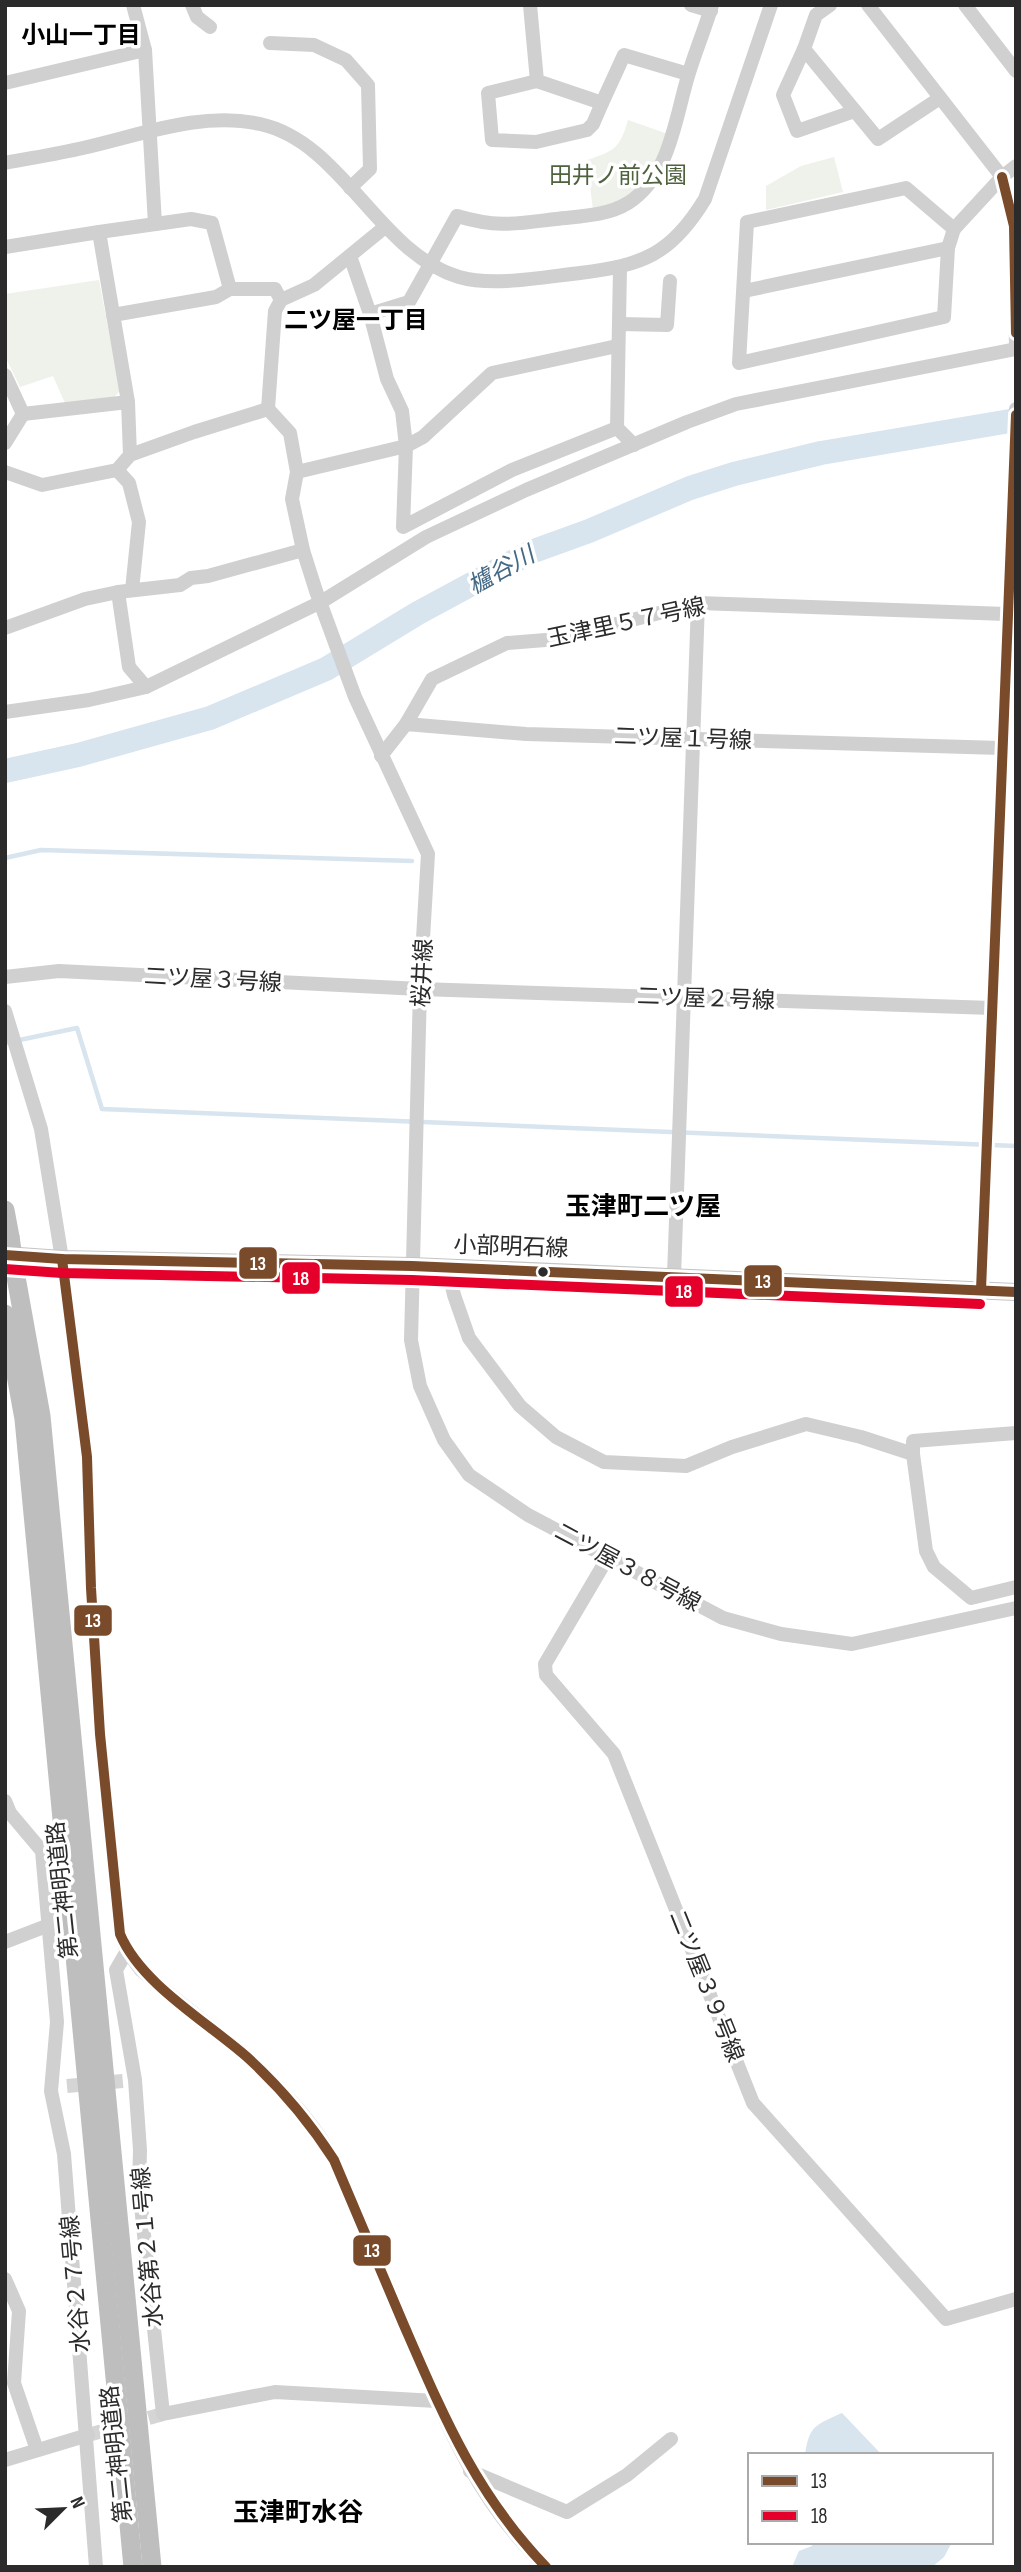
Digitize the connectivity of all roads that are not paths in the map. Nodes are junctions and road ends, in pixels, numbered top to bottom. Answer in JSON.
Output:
{"nodes":[{"id":1,"x":134,"y":5,"type":"edge"},
{"id":2,"x":192,"y":5,"type":"edge"},
{"id":3,"x":530,"y":5,"type":"edge"},
{"id":4,"x":691,"y":5,"type":"edge"},
{"id":5,"x":771,"y":5,"type":"edge"},
{"id":6,"x":830,"y":5,"type":"edge"},
{"id":7,"x":868,"y":5,"type":"edge"},
{"id":8,"x":965,"y":5,"type":"edge"},
{"id":9,"x":711,"y":8,"type":"edge"},
{"id":10,"x":210,"y":27,"type":"dead end"},
{"id":11,"x":270,"y":43,"type":"dead end"},
{"id":12,"x":804,"y":49,"type":"junction"},
{"id":13,"x":145,"y":50,"type":"junction"},
{"id":14,"x":1016,"y":71,"type":"edge"},
{"id":15,"x":688,"y":74,"type":"junction"},
{"id":16,"x":537,"y":81,"type":"junction"},
{"id":17,"x":5,"y":83,"type":"edge"},
{"id":18,"x":940,"y":98,"type":"junction"},
{"id":19,"x":602,"y":103,"type":"junction"},
{"id":20,"x":855,"y":111,"type":"junction"},
{"id":21,"x":150,"y":131,"type":"junction"},
{"id":22,"x":5,"y":163,"type":"edge"},
{"id":23,"x":1016,"y":166,"type":"edge"},
{"id":24,"x":1002,"y":177,"type":"junction"},
{"id":25,"x":350,"y":188,"type":"junction"},
{"id":26,"x":155,"y":224,"type":"junction"},
{"id":27,"x":1015,"y":226,"type":"edge"},
{"id":28,"x":385,"y":227,"type":"junction"},
{"id":29,"x":954,"y":229,"type":"junction"},
{"id":30,"x":99,"y":232,"type":"junction"},
{"id":31,"x":5,"y":247,"type":"edge"},
{"id":32,"x":948,"y":248,"type":"junction"},
{"id":33,"x":350,"y":256,"type":"junction"},
{"id":34,"x":429,"y":263,"type":"junction"},
{"id":35,"x":620,"y":268,"type":"junction"},
{"id":36,"x":670,"y":281,"type":"dead end"},
{"id":37,"x":230,"y":289,"type":"junction"},
{"id":38,"x":744,"y":291,"type":"junction"},
{"id":39,"x":1015,"y":299,"type":"edge"},
{"id":40,"x":281,"y":300,"type":"junction"},
{"id":41,"x":370,"y":314,"type":"junction"},
{"id":42,"x":113,"y":315,"type":"junction"},
{"id":43,"x":620,"y":324,"type":"junction"},
{"id":44,"x":617,"y":346,"type":"junction"},
{"id":45,"x":1016,"y":349,"type":"edge"},
{"id":46,"x":5,"y":375,"type":"edge"},
{"id":47,"x":128,"y":402,"type":"junction"},
{"id":48,"x":268,"y":409,"type":"junction"},
{"id":49,"x":1016,"y":409,"type":"edge"},
{"id":50,"x":23,"y":414,"type":"junction"},
{"id":51,"x":617,"y":428,"type":"junction"},
{"id":52,"x":5,"y":443,"type":"edge"},
{"id":53,"x":634,"y":444,"type":"junction"},
{"id":54,"x":406,"y":446,"type":"junction"},
{"id":55,"x":130,"y":455,"type":"junction"},
{"id":56,"x":117,"y":470,"type":"junction"},
{"id":57,"x":5,"y":472,"type":"edge"},
{"id":58,"x":297,"y":472,"type":"junction"},
{"id":59,"x":303,"y":550,"type":"junction"},
{"id":60,"x":125,"y":591,"type":"junction"},
{"id":61,"x":698,"y":603,"type":"junction"},
{"id":62,"x":323,"y":607,"type":"junction"},
{"id":63,"x":1006,"y":614,"type":"junction"},
{"id":64,"x":5,"y":628,"type":"edge"},
{"id":65,"x":146,"y":687,"type":"junction"},
{"id":66,"x":5,"y":712,"type":"edge"},
{"id":67,"x":406,"y":724,"type":"junction"},
{"id":68,"x":694,"y":739,"type":"junction"},
{"id":69,"x":1001,"y":748,"type":"junction"},
{"id":70,"x":381,"y":756,"type":"junction"},
{"id":71,"x":5,"y":977,"type":"edge"},
{"id":72,"x":421,"y":989,"type":"junction"},
{"id":73,"x":684,"y":997,"type":"junction"},
{"id":74,"x":992,"y":1008,"type":"junction"},
{"id":75,"x":5,"y":1011,"type":"edge"},
{"id":76,"x":5,"y":1210,"type":"edge"},
{"id":77,"x":7,"y":1246,"type":"edge"},
{"id":78,"x":62,"y":1259,"type":"junction"},
{"id":79,"x":412,"y":1266,"type":"junction"},
{"id":80,"x":448,"y":1269,"type":"junction"},
{"id":81,"x":674,"y":1276,"type":"junction"},
{"id":82,"x":981,"y":1290,"type":"junction"},
{"id":83,"x":1016,"y":1292,"type":"edge"},
{"id":84,"x":5,"y":1314,"type":"edge"},
{"id":85,"x":1016,"y":1433,"type":"edge"},
{"id":86,"x":913,"y":1454,"type":"junction"},
{"id":87,"x":608,"y":1557,"type":"junction"},
{"id":88,"x":1016,"y":1587,"type":"edge"},
{"id":89,"x":1016,"y":1608,"type":"edge"},
{"id":90,"x":5,"y":1801,"type":"edge"},
{"id":91,"x":48,"y":1925,"type":"junction"},
{"id":92,"x":5,"y":1942,"type":"edge"},
{"id":93,"x":127,"y":1951,"type":"junction"},
{"id":94,"x":67,"y":2086,"type":"tunnel mouth"},
{"id":95,"x":51,"y":2091,"type":"junction"},
{"id":96,"x":5,"y":2278,"type":"edge"},
{"id":97,"x":1016,"y":2299,"type":"edge"},
{"id":98,"x":436,"y":2402,"type":"junction"},
{"id":99,"x":88,"y":2435,"type":"junction"},
{"id":100,"x":671,"y":2439,"type":"dead end"},
{"id":101,"x":37,"y":2450,"type":"junction"},
{"id":102,"x":5,"y":2460,"type":"edge"},
{"id":103,"x":469,"y":2470,"type":"junction"},
{"id":104,"x":96,"y":2567,"type":"edge"},
{"id":105,"x":133,"y":2567,"type":"edge"},
{"id":106,"x":152,"y":2567,"type":"edge"},
{"id":107,"x":546,"y":2567,"type":"edge"}],
"edges":[{"from":1,"to":13,"type":"street"},
{"from":2,"to":10,"type":"street"},
{"from":3,"to":16,"type":"street"},
{"from":4,"to":9,"type":"street"},
{"from":5,"to":35,"type":"street"},
{"from":6,"to":12,"type":"street"},
{"from":7,"to":18,"type":"street"},
{"from":8,"to":14,"type":"street"},
{"from":9,"to":15,"type":"street"},
{"from":11,"to":25,"type":"street"},
{"from":12,"to":20,"type":"street"},
{"from":12,"to":20,"type":"street"},
{"from":13,"to":17,"type":"street"},
{"from":13,"to":21,"type":"street"},
{"from":15,"to":19,"type":"street"},
{"from":15,"to":34,"type":"street"},
{"from":16,"to":19,"type":"street"},
{"from":16,"to":19,"type":"street"},
{"from":18,"to":20,"type":"street"},
{"from":18,"to":24,"type":"street"},
{"from":21,"to":22,"type":"street"},
{"from":21,"to":25,"type":"street"},
{"from":21,"to":26,"type":"street"},
{"from":23,"to":24,"type":"street"},
{"from":24,"to":27,"type":"street"},
{"from":24,"to":29,"type":"street"},
{"from":25,"to":28,"type":"street"},
{"from":26,"to":30,"type":"street"},
{"from":26,"to":37,"type":"street"},
{"from":27,"to":39,"type":"street"},
{"from":28,"to":33,"type":"street"},
{"from":28,"to":34,"type":"street"},
{"from":29,"to":32,"type":"street"},
{"from":29,"to":38,"type":"street"},
{"from":30,"to":31,"type":"street"},
{"from":30,"to":42,"type":"street"},
{"from":32,"to":38,"type":"street"},
{"from":32,"to":38,"type":"street"},
{"from":33,"to":40,"type":"street"},
{"from":33,"to":41,"type":"street"},
{"from":34,"to":35,"type":"street"},
{"from":34,"to":41,"type":"street"},
{"from":35,"to":43,"type":"street"},
{"from":36,"to":43,"type":"street"},
{"from":37,"to":40,"type":"street"},
{"from":37,"to":42,"type":"street"},
{"from":39,"to":45,"type":"street"},
{"from":40,"to":48,"type":"street"},
{"from":41,"to":54,"type":"street"},
{"from":42,"to":47,"type":"street"},
{"from":43,"to":44,"type":"street"},
{"from":44,"to":51,"type":"street"},
{"from":44,"to":54,"type":"street"},
{"from":45,"to":53,"type":"street"},
{"from":46,"to":50,"type":"street"},
{"from":47,"to":50,"type":"street"},
{"from":47,"to":55,"type":"street"},
{"from":48,"to":55,"type":"street"},
{"from":48,"to":58,"type":"street","name":"桜井線"},
{"from":49,"to":63,"type":"street"},
{"from":50,"to":52,"type":"street"},
{"from":51,"to":53,"type":"street"},
{"from":51,"to":54,"type":"street"},
{"from":53,"to":62,"type":"street"},
{"from":54,"to":58,"type":"street"},
{"from":55,"to":56,"type":"street"},
{"from":56,"to":57,"type":"street"},
{"from":56,"to":60,"type":"street"},
{"from":58,"to":59,"type":"street","name":"桜井線"},
{"from":59,"to":60,"type":"street"},
{"from":59,"to":62,"type":"street","name":"桜井線"},
{"from":60,"to":64,"type":"street"},
{"from":60,"to":65,"type":"street"},
{"from":61,"to":63,"type":"street","name":"玉津里５７号線"},
{"from":61,"to":67,"type":"street","name":"玉津里５７号線"},
{"from":61,"to":68,"type":"street"},
{"from":62,"to":65,"type":"street"},
{"from":62,"to":70,"type":"street","name":"桜井線"},
{"from":63,"to":69,"type":"street"},
{"from":65,"to":66,"type":"street"},
{"from":67,"to":68,"type":"street","name":"二ツ屋１号線"},
{"from":67,"to":70,"type":"street"},
{"from":68,"to":69,"type":"street","name":"二ツ屋１号線"},
{"from":68,"to":73,"type":"street"},
{"from":69,"to":74,"type":"street"},
{"from":70,"to":72,"type":"street","name":"桜井線"},
{"from":71,"to":72,"type":"street","name":"二ツ屋３号線"},
{"from":72,"to":73,"type":"street","name":"二ツ屋２号線"},
{"from":72,"to":79,"type":"street","name":"桜井線"},
{"from":73,"to":74,"type":"street","name":"二ツ屋２号線"},
{"from":73,"to":81,"type":"street"},
{"from":74,"to":82,"type":"street"},
{"from":75,"to":78,"type":"street"},
{"from":76,"to":77,"type":"highway","name":"第二神明道路"},
{"from":77,"to":78,"type":"main road","name":"小部明石線"},
{"from":77,"to":106,"type":"highway","name":"第二神明道路","bridge":true},
{"from":78,"to":79,"type":"main road","name":"小部明石線"},
{"from":78,"to":93,"type":"street"},
{"from":79,"to":80,"type":"main road","name":"小部明石線"},
{"from":79,"to":87,"type":"street","name":"二ツ屋３８号線"},
{"from":80,"to":81,"type":"main road","name":"小部明石線"},
{"from":80,"to":86,"type":"street"},
{"from":81,"to":82,"type":"main road","name":"小部明石線"},
{"from":82,"to":83,"type":"main road","name":"小部明石線"},
{"from":84,"to":105,"type":"highway","name":"第二神明道路"},
{"from":85,"to":86,"type":"street"},
{"from":86,"to":88,"type":"street"},
{"from":87,"to":89,"type":"street","name":"二ツ屋３８号線"},
{"from":87,"to":97,"type":"street","name":"二ツ屋３９号線"},
{"from":90,"to":91,"type":"street","name":"水谷２７号線"},
{"from":91,"to":92,"type":"street"},
{"from":91,"to":95,"type":"street","name":"水谷２７号線"},
{"from":93,"to":98,"type":"street"},
{"from":93,"to":98,"type":"street","name":"水谷第２１号線"},
{"from":94,"to":95,"type":"street"},
{"from":95,"to":99,"type":"street","name":"水谷２７号線"},
{"from":96,"to":101,"type":"street"},
{"from":98,"to":103,"type":"street"},
{"from":99,"to":101,"type":"street"},
{"from":99,"to":104,"type":"street","name":"水谷２７号線"},
{"from":100,"to":103,"type":"street"},
{"from":101,"to":102,"type":"street"},
{"from":103,"to":107,"type":"street"}]}
